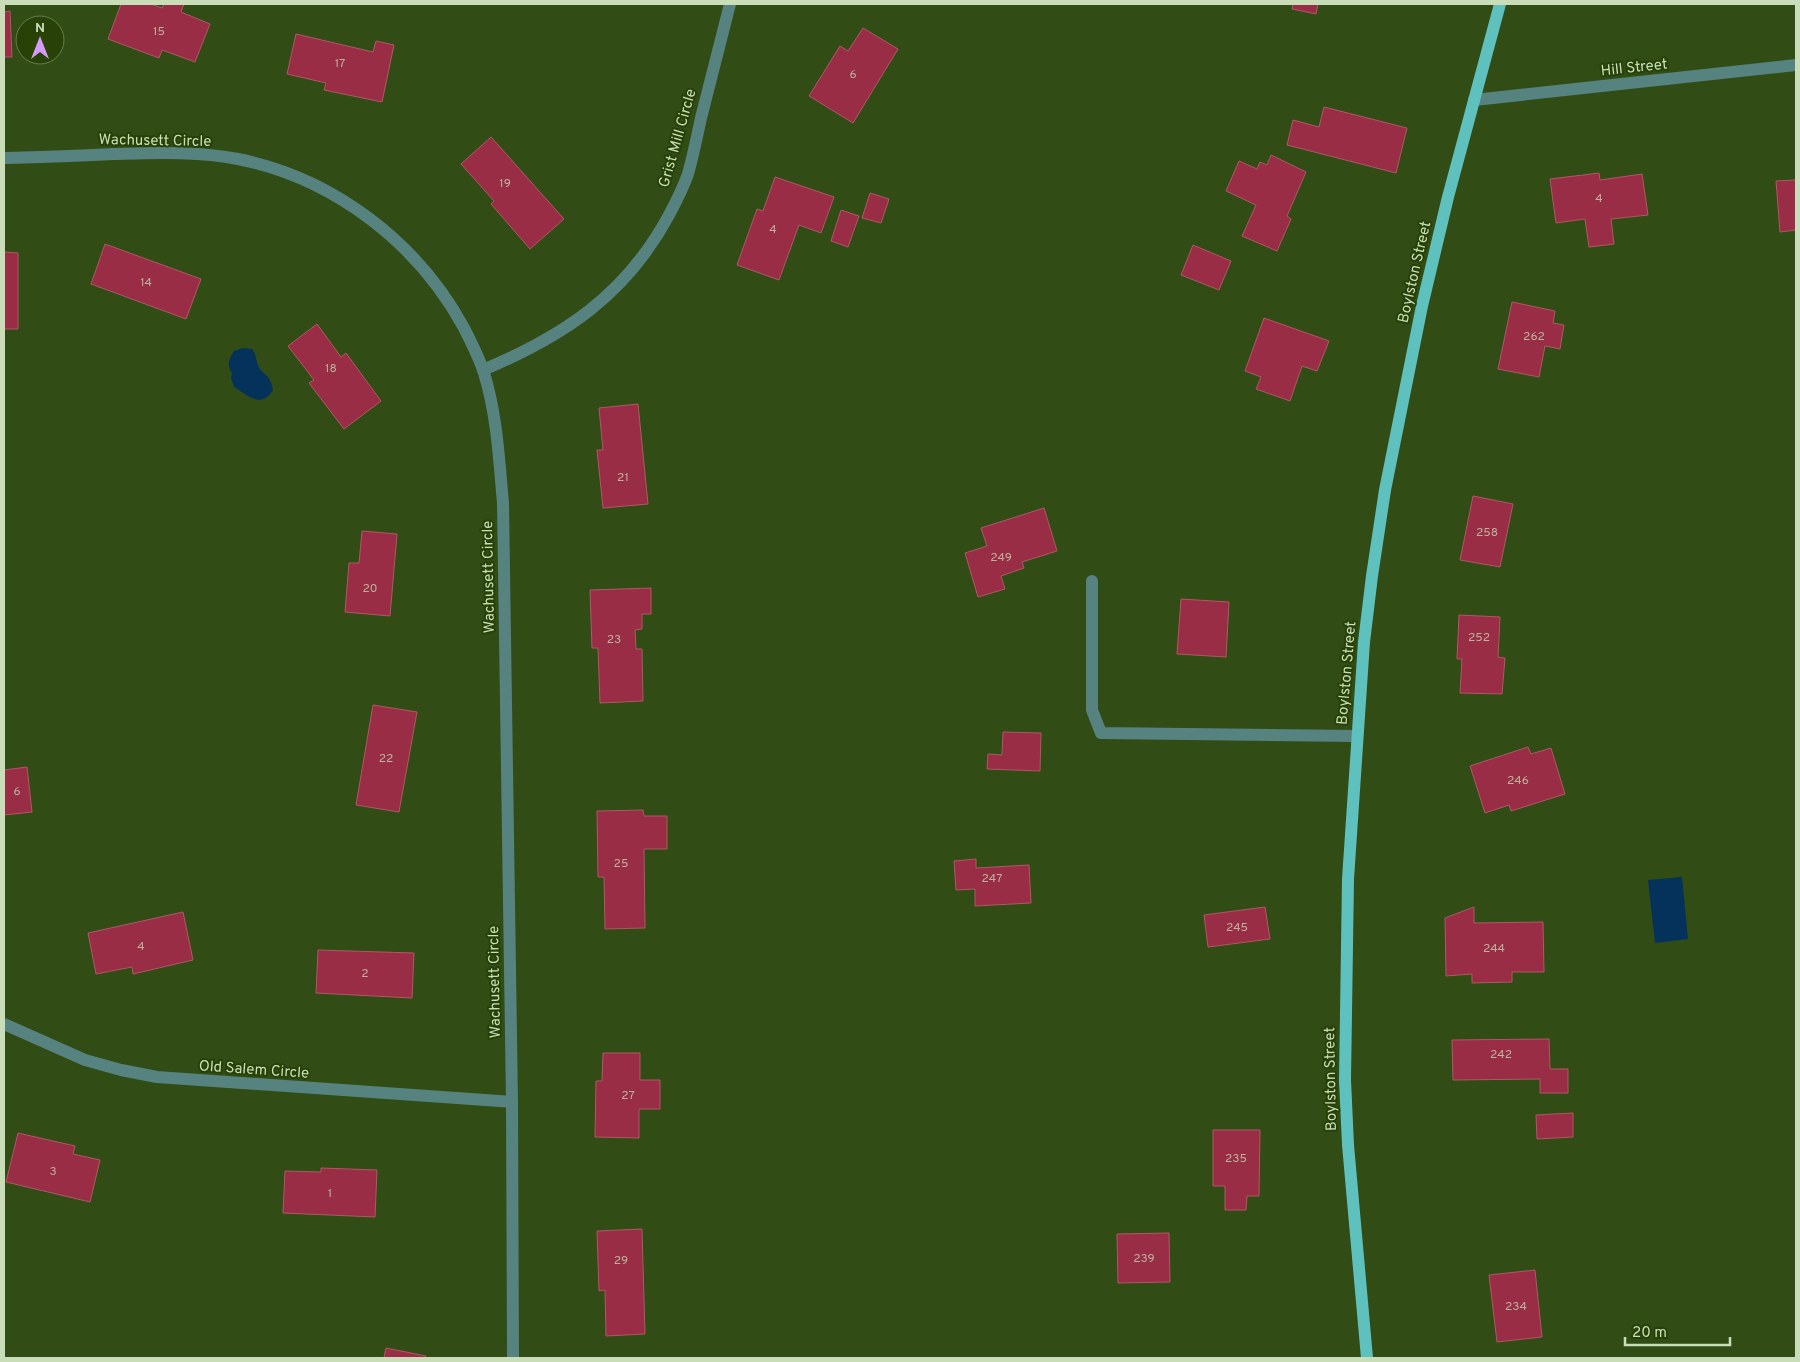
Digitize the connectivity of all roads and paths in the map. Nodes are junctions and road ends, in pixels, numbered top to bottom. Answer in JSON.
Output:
{"nodes":[{"id":1,"x":730,"y":4,"type":"edge"},
{"id":2,"x":1500,"y":4,"type":"edge"},
{"id":3,"x":1796,"y":65,"type":"edge"},
{"id":4,"x":1474,"y":100,"type":"junction"},
{"id":5,"x":4,"y":158,"type":"edge"},
{"id":6,"x":483,"y":370,"type":"junction"},
{"id":7,"x":1092,"y":581,"type":"dead end"},
{"id":8,"x":1358,"y":736,"type":"junction"},
{"id":9,"x":4,"y":1024,"type":"edge"},
{"id":10,"x":512,"y":1102,"type":"junction"},
{"id":11,"x":513,"y":1358,"type":"edge"},
{"id":12,"x":1366,"y":1358,"type":"edge"}],
"edges":[{"from":1,"to":6,"type":"street","name":"Grist Mill Circle"},
{"from":2,"to":4,"type":"main road","name":"Boylston Street"},
{"from":3,"to":4,"type":"street","name":"Hill Street"},
{"from":4,"to":8,"type":"main road","name":"Boylston Street"},
{"from":5,"to":6,"type":"street","name":"Wachusett Circle"},
{"from":6,"to":10,"type":"street","name":"Wachusett Circle"},
{"from":7,"to":8,"type":"street"},
{"from":8,"to":12,"type":"main road","name":"Boylston Street"},
{"from":9,"to":10,"type":"street","name":"Old Salem Circle"},
{"from":10,"to":11,"type":"street","name":"Wachusett Circle"}]}
